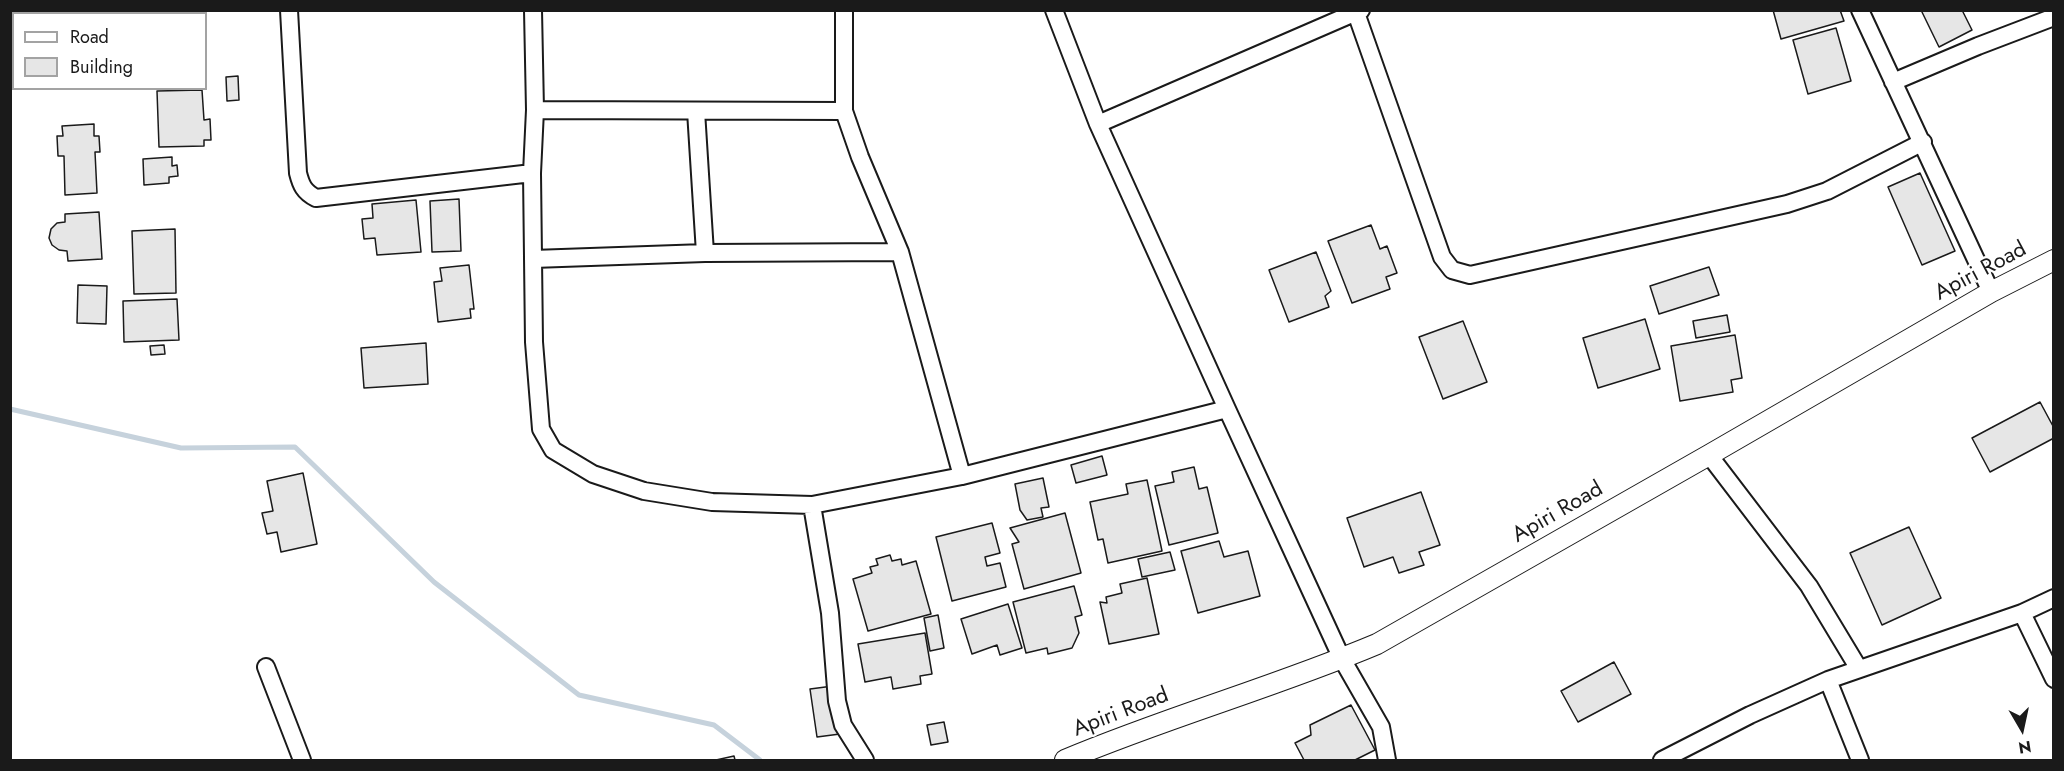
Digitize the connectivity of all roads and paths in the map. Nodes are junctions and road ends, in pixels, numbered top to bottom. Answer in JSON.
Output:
{"nodes":[{"id":1,"x":289,"y":10,"type":"edge"},
{"id":2,"x":532,"y":10,"type":"edge"},
{"id":3,"x":843,"y":10,"type":"edge"},
{"id":4,"x":1054,"y":10,"type":"edge"},
{"id":5,"x":1860,"y":10,"type":"edge"},
{"id":6,"x":1357,"y":11,"type":"edge"},
{"id":7,"x":2054,"y":17,"type":"edge"},
{"id":8,"x":1893,"y":82,"type":"junction"},
{"id":9,"x":535,"y":110,"type":"junction"},
{"id":10,"x":696,"y":111,"type":"junction"},
{"id":11,"x":844,"y":111,"type":"junction"},
{"id":12,"x":1098,"y":124,"type":"junction"},
{"id":13,"x":1923,"y":142,"type":"junction"},
{"id":14,"x":532,"y":172,"type":"junction"},
{"id":15,"x":900,"y":252,"type":"junction"},
{"id":16,"x":705,"y":253,"type":"junction"},
{"id":17,"x":533,"y":259,"type":"junction"},
{"id":18,"x":2054,"y":260,"type":"edge"},
{"id":19,"x":1991,"y":291,"type":"junction"},
{"id":20,"x":1227,"y":409,"type":"junction"},
{"id":21,"x":1709,"y":455,"type":"junction"},
{"id":22,"x":962,"y":476,"type":"junction"},
{"id":23,"x":812,"y":505,"type":"junction"},
{"id":24,"x":2054,"y":598,"type":"edge"},
{"id":25,"x":2022,"y":613,"type":"junction"},
{"id":26,"x":1342,"y":659,"type":"junction"},
{"id":27,"x":266,"y":667,"type":"dead end"},
{"id":28,"x":1859,"y":669,"type":"junction"},
{"id":29,"x":2054,"y":679,"type":"edge"},
{"id":30,"x":1828,"y":680,"type":"junction"},
{"id":31,"x":302,"y":760,"type":"edge"},
{"id":32,"x":865,"y":760,"type":"edge"},
{"id":33,"x":1065,"y":760,"type":"edge"},
{"id":34,"x":1388,"y":760,"type":"edge"},
{"id":35,"x":1662,"y":760,"type":"edge"},
{"id":36,"x":1860,"y":760,"type":"edge"}],
"edges":[{"from":1,"to":14,"type":"street"},
{"from":2,"to":9,"type":"street"},
{"from":3,"to":11,"type":"street"},
{"from":4,"to":12,"type":"street"},
{"from":5,"to":8,"type":"street"},
{"from":6,"to":12,"type":"street"},
{"from":6,"to":13,"type":"street"},
{"from":7,"to":8,"type":"street"},
{"from":8,"to":13,"type":"street"},
{"from":9,"to":10,"type":"street"},
{"from":9,"to":14,"type":"street"},
{"from":10,"to":11,"type":"street"},
{"from":10,"to":16,"type":"street"},
{"from":11,"to":15,"type":"street"},
{"from":12,"to":20,"type":"street"},
{"from":13,"to":19,"type":"street"},
{"from":14,"to":17,"type":"street"},
{"from":15,"to":16,"type":"street"},
{"from":15,"to":22,"type":"street"},
{"from":16,"to":17,"type":"street"},
{"from":17,"to":23,"type":"street"},
{"from":18,"to":19,"type":"street","name":"Apiri Road"},
{"from":19,"to":21,"type":"street","name":"Apiri Road"},
{"from":20,"to":22,"type":"street"},
{"from":20,"to":26,"type":"street"},
{"from":21,"to":26,"type":"street","name":"Apiri Road"},
{"from":21,"to":28,"type":"street"},
{"from":22,"to":23,"type":"street"},
{"from":23,"to":32,"type":"street"},
{"from":24,"to":25,"type":"street"},
{"from":25,"to":28,"type":"street"},
{"from":25,"to":29,"type":"street"},
{"from":26,"to":33,"type":"street","name":"Apiri Road"},
{"from":26,"to":34,"type":"street"},
{"from":27,"to":31,"type":"street"},
{"from":28,"to":30,"type":"street"},
{"from":30,"to":35,"type":"street"},
{"from":30,"to":36,"type":"street"}]}
